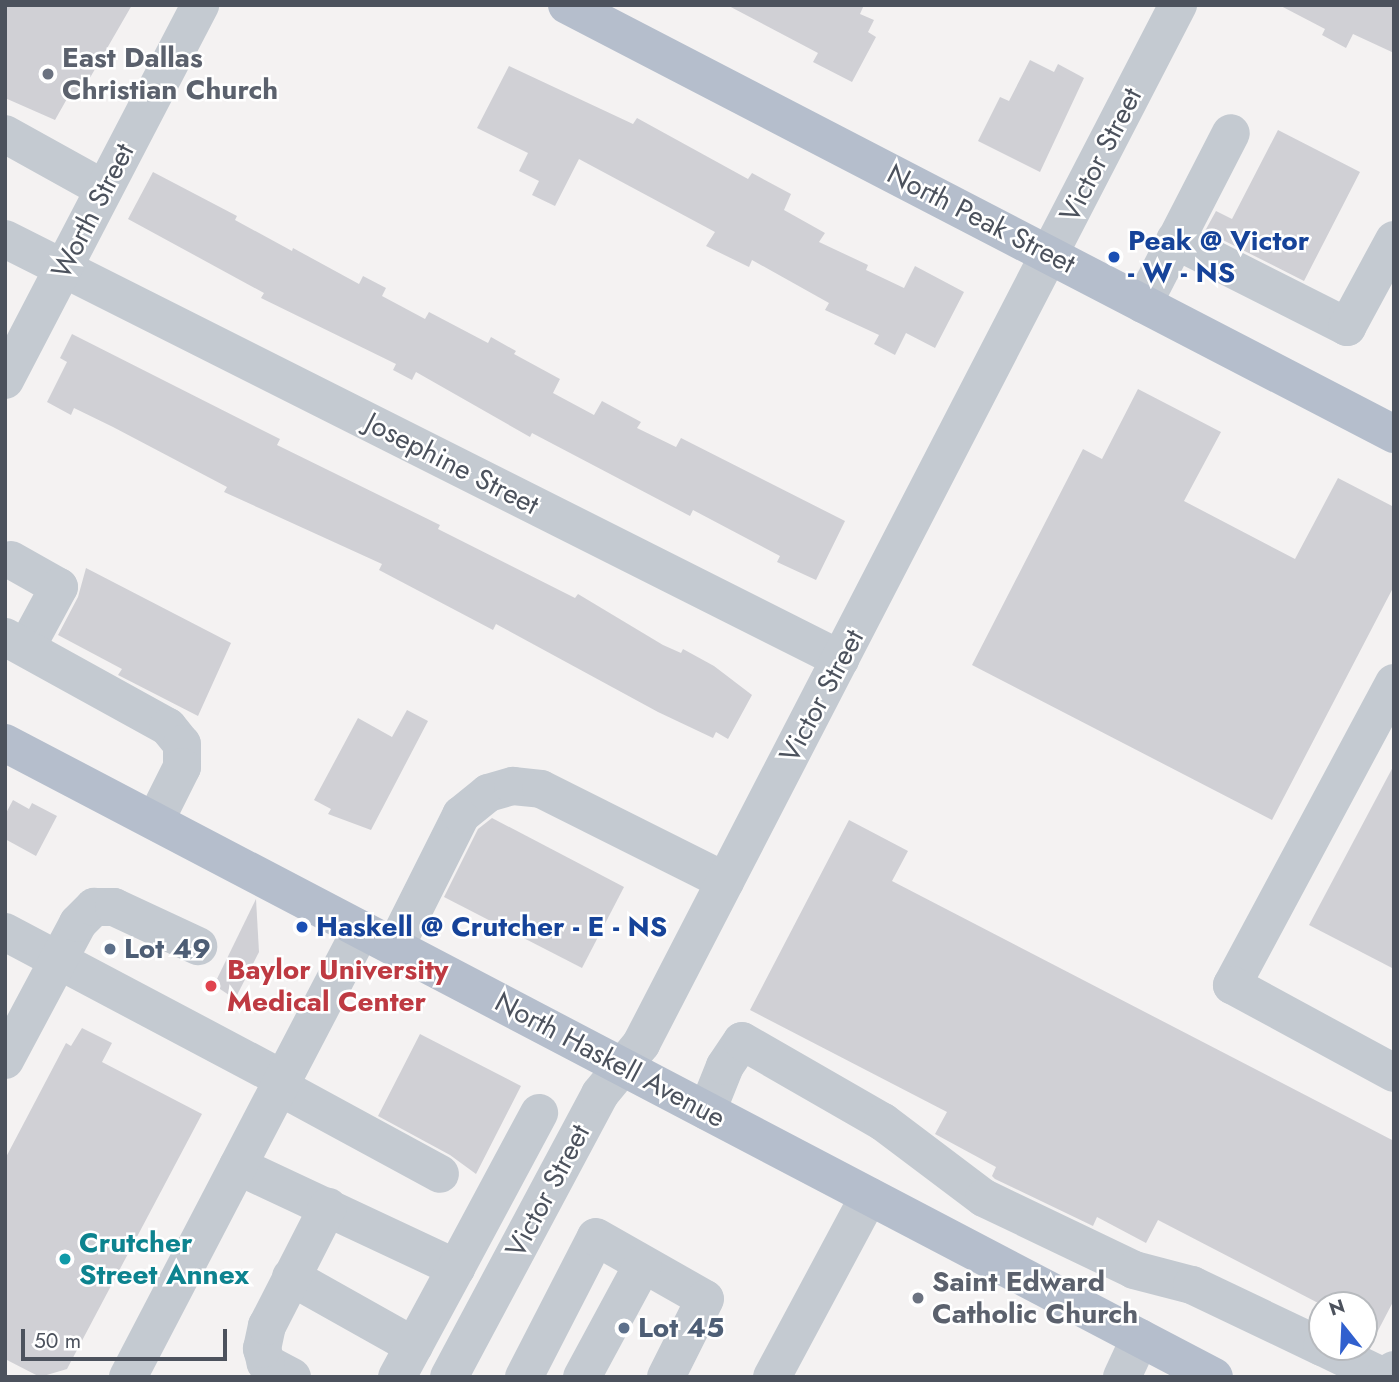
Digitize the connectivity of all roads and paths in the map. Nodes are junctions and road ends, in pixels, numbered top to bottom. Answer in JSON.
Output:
{"nodes":[{"id":1,"x":200,"y":5,"type":"edge"},
{"id":2,"x":567,"y":5,"type":"edge"},
{"id":3,"x":1178,"y":5,"type":"edge"},
{"id":4,"x":1231,"y":133,"type":"dead end"},
{"id":5,"x":5,"y":134,"type":"edge"},
{"id":6,"x":104,"y":189,"type":"junction"},
{"id":7,"x":5,"y":239,"type":"edge"},
{"id":8,"x":1175,"y":240,"type":"junction"},
{"id":9,"x":1394,"y":240,"type":"edge"},
{"id":10,"x":1050,"y":255,"type":"junction"},
{"id":11,"x":63,"y":269,"type":"junction"},
{"id":12,"x":1143,"y":304,"type":"junction"},
{"id":13,"x":5,"y":380,"type":"edge"},
{"id":14,"x":1394,"y":434,"type":"edge"},
{"id":15,"x":7,"y":562,"type":"edge"},
{"id":16,"x":15,"y":642,"type":"edge"},
{"id":17,"x":840,"y":659,"type":"junction"},
{"id":18,"x":1394,"y":683,"type":"edge"},
{"id":19,"x":5,"y":743,"type":"edge"},
{"id":20,"x":155,"y":821,"type":"junction"},
{"id":21,"x":725,"y":881,"type":"junction"},
{"id":22,"x":361,"y":930,"type":"junction"},
{"id":23,"x":5,"y":932,"type":"edge"},
{"id":24,"x":198,"y":946,"type":"dead end"},
{"id":25,"x":395,"y":947,"type":"junction"},
{"id":26,"x":59,"y":958,"type":"junction"},
{"id":27,"x":9,"y":1046,"type":"edge"},
{"id":28,"x":624,"y":1066,"type":"junction"},
{"id":29,"x":1394,"y":1073,"type":"edge"},
{"id":30,"x":281,"y":1083,"type":"junction"},
{"id":31,"x":707,"y":1111,"type":"junction"},
{"id":32,"x":539,"y":1113,"type":"dead end"},
{"id":33,"x":238,"y":1166,"type":"junction"},
{"id":34,"x":440,"y":1174,"type":"dead end"},
{"id":35,"x":869,"y":1196,"type":"junction"},
{"id":36,"x":328,"y":1207,"type":"junction"},
{"id":37,"x":643,"y":1264,"type":"junction"},
{"id":38,"x":456,"y":1268,"type":"junction"},
{"id":39,"x":291,"y":1277,"type":"junction"},
{"id":40,"x":1140,"y":1338,"type":"junction"},
{"id":41,"x":1308,"y":1340,"type":"edge"},
{"id":42,"x":405,"y":1361,"type":"edge"},
{"id":43,"x":1351,"y":1361,"type":"edge"},
{"id":44,"x":1394,"y":1370,"type":"edge"},
{"id":45,"x":128,"y":1377,"type":"edge"},
{"id":46,"x":292,"y":1377,"type":"edge"},
{"id":47,"x":449,"y":1377,"type":"edge"},
{"id":48,"x":524,"y":1377,"type":"edge"},
{"id":49,"x":582,"y":1377,"type":"edge"},
{"id":50,"x":666,"y":1377,"type":"edge"},
{"id":51,"x":772,"y":1377,"type":"edge"},
{"id":52,"x":1122,"y":1377,"type":"edge"},
{"id":53,"x":1214,"y":1377,"type":"edge"}],
"edges":[{"from":1,"to":6,"type":"street","name":"Worth Street"},
{"from":2,"to":10,"type":"main road","name":"North Peak Street"},
{"from":3,"to":10,"type":"street","name":"Victor Street"},
{"from":4,"to":8,"type":"street"},
{"from":5,"to":6,"type":"street"},
{"from":6,"to":11,"type":"street","name":"Worth Street"},
{"from":7,"to":11,"type":"street","name":"Josephine Street"},
{"from":8,"to":9,"type":"street"},
{"from":8,"to":12,"type":"street"},
{"from":10,"to":12,"type":"main road","name":"North Peak Street"},
{"from":10,"to":17,"type":"street","name":"Victor Street"},
{"from":11,"to":13,"type":"street","name":"Worth Street"},
{"from":11,"to":17,"type":"street","name":"Josephine Street"},
{"from":12,"to":14,"type":"main road","name":"North Peak Street"},
{"from":15,"to":16,"type":"street"},
{"from":16,"to":20,"type":"street"},
{"from":17,"to":21,"type":"street","name":"Victor Street"},
{"from":18,"to":29,"type":"street"},
{"from":19,"to":20,"type":"main road","name":"North Haskell Avenue"},
{"from":20,"to":22,"type":"main road","name":"North Haskell Avenue"},
{"from":21,"to":25,"type":"street"},
{"from":21,"to":28,"type":"street","name":"Victor Street"},
{"from":22,"to":25,"type":"main road","name":"North Haskell Avenue"},
{"from":22,"to":30,"type":"street"},
{"from":23,"to":26,"type":"street"},
{"from":24,"to":26,"type":"street"},
{"from":25,"to":28,"type":"main road","name":"North Haskell Avenue"},
{"from":26,"to":27,"type":"street"},
{"from":26,"to":30,"type":"street"},
{"from":28,"to":31,"type":"main road","name":"North Haskell Avenue"},
{"from":28,"to":47,"type":"street","name":"Victor Street"},
{"from":30,"to":33,"type":"street"},
{"from":30,"to":34,"type":"street"},
{"from":31,"to":35,"type":"main road","name":"North Haskell Avenue"},
{"from":31,"to":41,"type":"street"},
{"from":32,"to":38,"type":"street"},
{"from":33,"to":36,"type":"street"},
{"from":33,"to":45,"type":"street"},
{"from":35,"to":40,"type":"main road","name":"North Haskell Avenue"},
{"from":35,"to":51,"type":"street"},
{"from":36,"to":38,"type":"street"},
{"from":36,"to":39,"type":"street"},
{"from":37,"to":48,"type":"street"},
{"from":37,"to":49,"type":"street"},
{"from":37,"to":50,"type":"street"},
{"from":38,"to":42,"type":"street"},
{"from":39,"to":42,"type":"street"},
{"from":39,"to":46,"type":"street"},
{"from":40,"to":52,"type":"street"},
{"from":40,"to":53,"type":"main road","name":"North Haskell Avenue"},
{"from":43,"to":44,"type":"street"}]}
